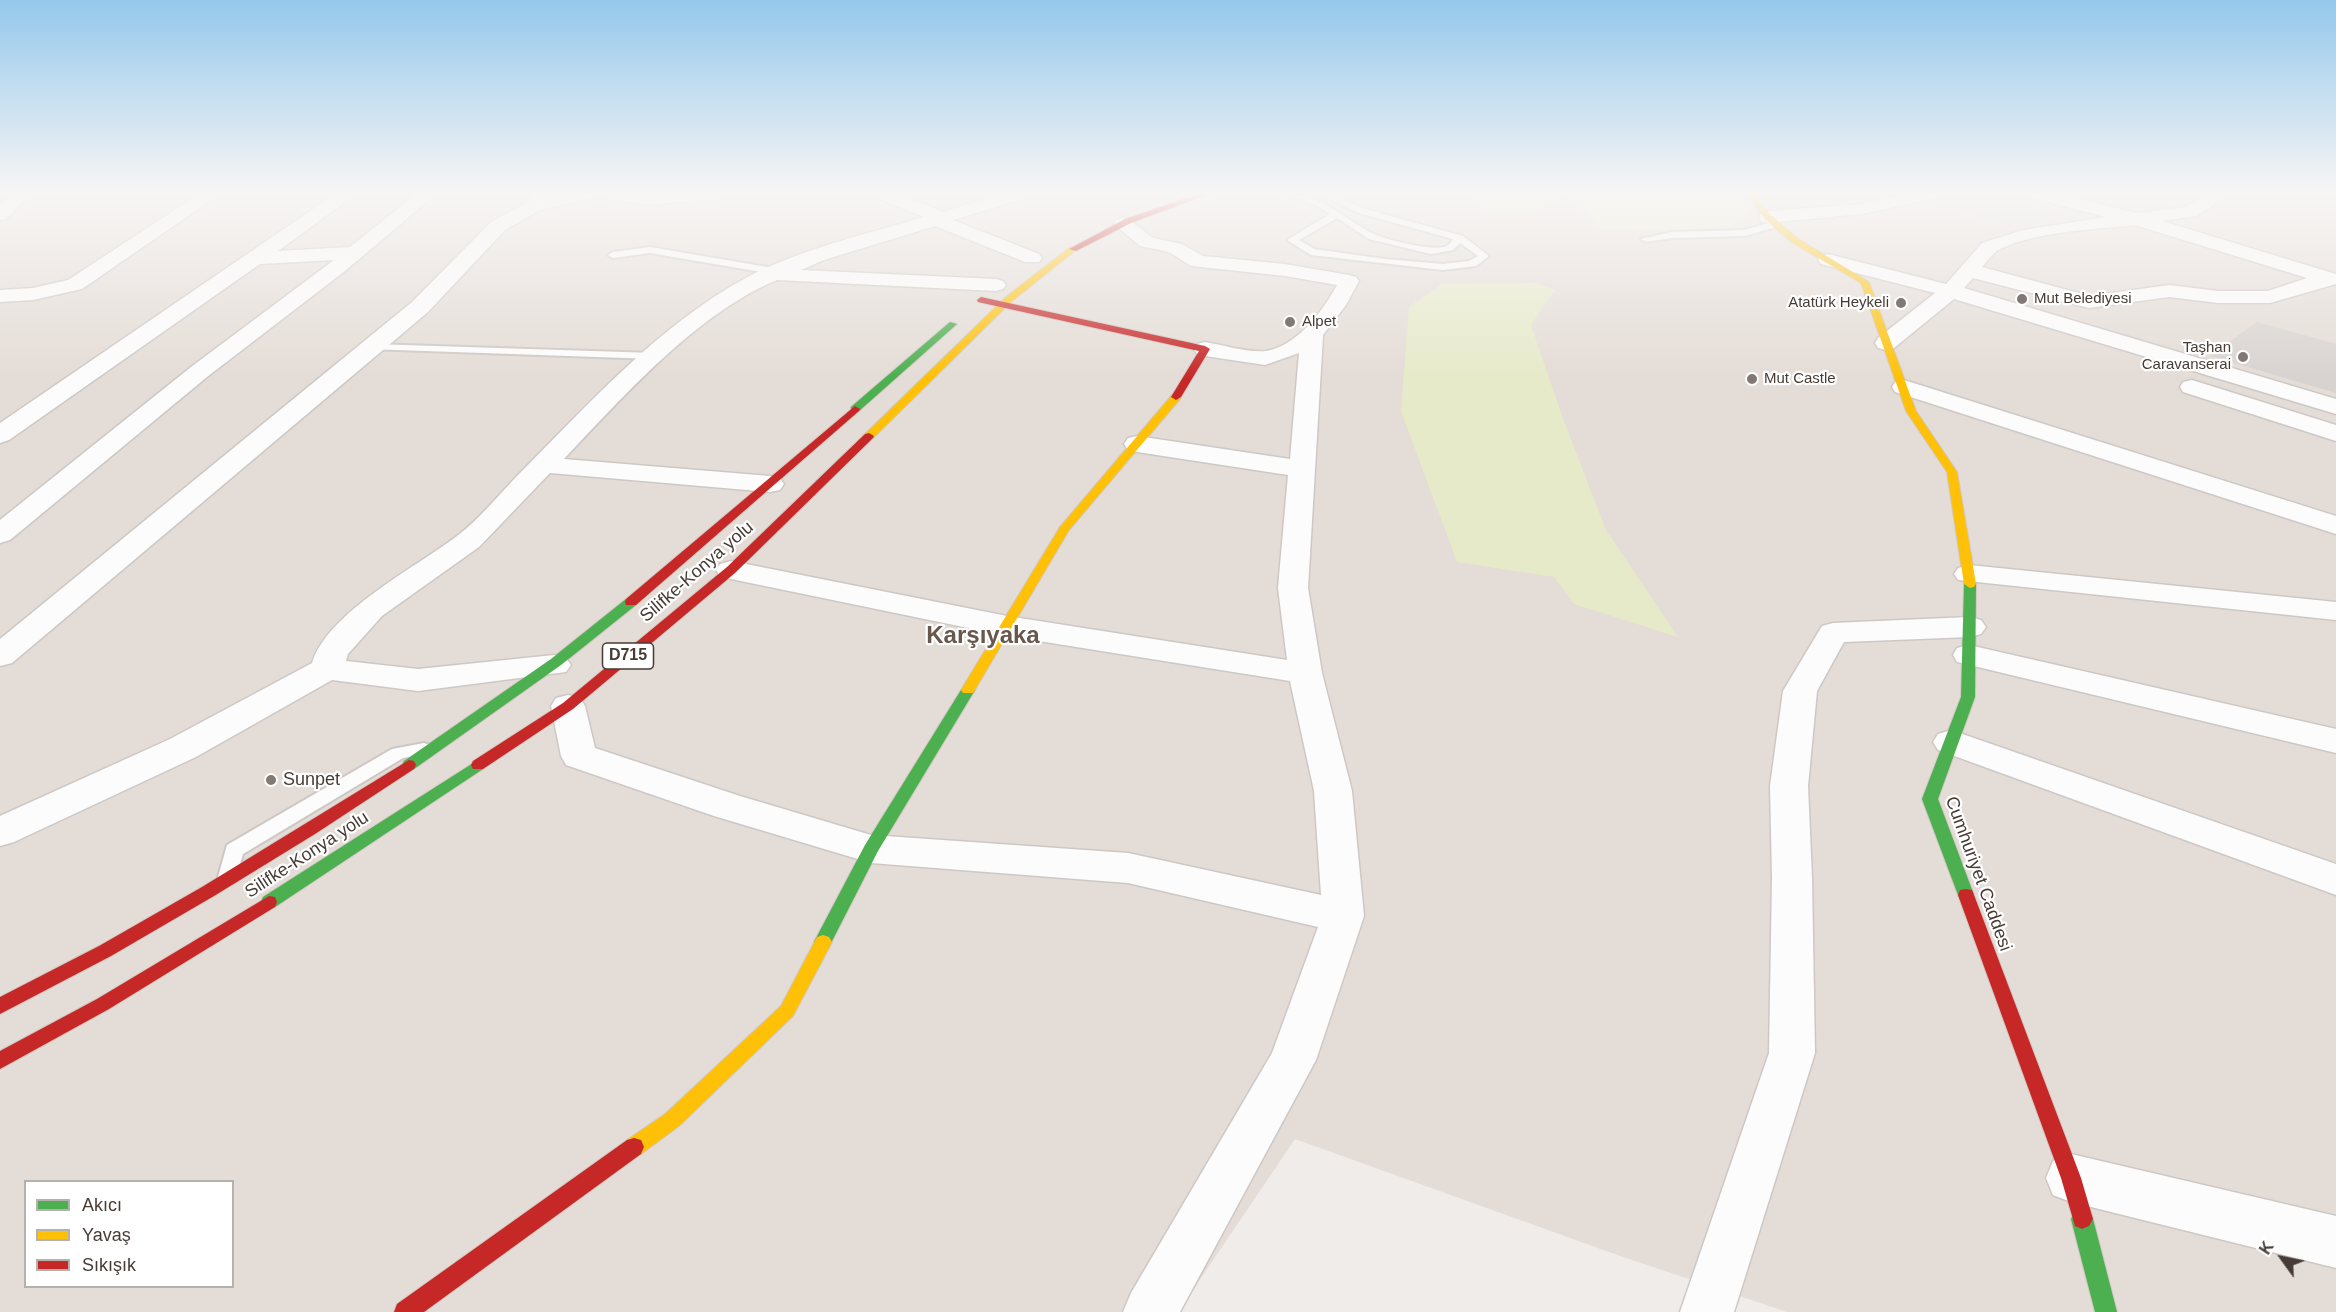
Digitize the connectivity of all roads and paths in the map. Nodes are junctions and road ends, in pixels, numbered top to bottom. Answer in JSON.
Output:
{"nodes":[{"id":1,"x":119,"y":255,"type":"edge"},
{"id":2,"x":259,"y":255,"type":"edge"},
{"id":3,"x":310,"y":255,"type":"edge"},
{"id":4,"x":352,"y":255,"type":"edge"},
{"id":5,"x":470,"y":255,"type":"edge"},
{"id":6,"x":679,"y":255,"type":"edge"},
{"id":7,"x":819,"y":255,"type":"edge"},
{"id":8,"x":1037,"y":255,"type":"edge"},
{"id":9,"x":1065,"y":255,"type":"edge"},
{"id":10,"x":1187,"y":255,"type":"edge"},
{"id":11,"x":1335,"y":255,"type":"edge"},
{"id":12,"x":1483,"y":255,"type":"edge"},
{"id":13,"x":1820,"y":255,"type":"edge"},
{"id":14,"x":1982,"y":255,"type":"edge"},
{"id":15,"x":2254,"y":255,"type":"edge"},
{"id":16,"x":255,"y":258,"type":"junction"},
{"id":17,"x":1828,"y":260,"type":"junction"},
{"id":18,"x":1969,"y":271,"type":"junction"},
{"id":19,"x":776,"y":273,"type":"junction"},
{"id":20,"x":1007,"y":277,"type":"junction"},
{"id":21,"x":2331,"y":279,"type":"edge"},
{"id":22,"x":1865,"y":282,"type":"junction"},
{"id":23,"x":0,"y":296,"type":"edge"},
{"id":24,"x":1944,"y":298,"type":"junction"},
{"id":25,"x":1003,"y":305,"type":"junction"},
{"id":26,"x":972,"y":307,"type":"junction"},
{"id":27,"x":1312,"y":336,"type":"junction"},
{"id":28,"x":1886,"y":343,"type":"junction"},
{"id":29,"x":372,"y":346,"type":"junction"},
{"id":30,"x":1205,"y":349,"type":"junction"},
{"id":31,"x":654,"y":356,"type":"junction"},
{"id":32,"x":1904,"y":387,"type":"junction"},
{"id":33,"x":2336,"y":407,"type":"edge"},
{"id":34,"x":2336,"y":433,"type":"edge"},
{"id":35,"x":0,"y":435,"type":"edge"},
{"id":36,"x":1137,"y":444,"type":"junction"},
{"id":37,"x":544,"y":465,"type":"junction"},
{"id":38,"x":1303,"y":469,"type":"junction"},
{"id":39,"x":770,"y":484,"type":"junction"},
{"id":40,"x":2336,"y":525,"type":"edge"},
{"id":41,"x":0,"y":534,"type":"edge"},
{"id":42,"x":731,"y":570,"type":"junction"},
{"id":43,"x":1969,"y":574,"type":"junction"},
{"id":44,"x":2336,"y":611,"type":"edge"},
{"id":45,"x":1007,"y":626,"type":"junction"},
{"id":46,"x":1969,"y":641,"type":"junction"},
{"id":47,"x":0,"y":656,"type":"edge"},
{"id":48,"x":554,"y":665,"type":"junction"},
{"id":49,"x":327,"y":669,"type":"junction"},
{"id":50,"x":1305,"y":673,"type":"junction"},
{"id":51,"x":568,"y":706,"type":"junction"},
{"id":52,"x":2336,"y":741,"type":"edge"},
{"id":53,"x":1951,"y":742,"type":"junction"},
{"id":54,"x":440,"y":747,"type":"joint"},
{"id":55,"x":0,"y":832,"type":"edge"},
{"id":56,"x":871,"y":849,"type":"junction"},
{"id":57,"x":2336,"y":880,"type":"edge"},
{"id":58,"x":227,"y":881,"type":"joint"},
{"id":59,"x":1343,"y":916,"type":"junction"},
{"id":60,"x":0,"y":1006,"type":"edge"},
{"id":61,"x":0,"y":1061,"type":"edge"},
{"id":62,"x":2071,"y":1178,"type":"junction"},
{"id":63,"x":2336,"y":1242,"type":"edge"},
{"id":64,"x":405,"y":1312,"type":"edge"},
{"id":65,"x":1150,"y":1312,"type":"edge"},
{"id":66,"x":1707,"y":1312,"type":"edge"},
{"id":67,"x":2106,"y":1312,"type":"edge"}],
"edges":[{"from":1,"to":23,"type":"street"},
{"from":2,"to":16,"type":"street"},
{"from":3,"to":16,"type":"street"},
{"from":4,"to":41,"type":"street"},
{"from":5,"to":29,"type":"street"},
{"from":6,"to":19,"type":"lane"},
{"from":7,"to":19,"type":"street"},
{"from":8,"to":20,"type":"main road","name":"Silifke-Konya yolu","number":"D715"},
{"from":9,"to":25,"type":"main road","name":"Silifke-Konya yolu","number":"D715"},
{"from":10,"to":27,"type":"street"},
{"from":11,"to":12,"type":"lane"},
{"from":13,"to":17,"type":"main road"},
{"from":14,"to":18,"type":"street"},
{"from":15,"to":21,"type":"street"},
{"from":16,"to":35,"type":"street"},
{"from":17,"to":22,"type":"main road"},
{"from":17,"to":24,"type":"street"},
{"from":18,"to":21,"type":"street"},
{"from":18,"to":24,"type":"street"},
{"from":19,"to":20,"type":"street"},
{"from":19,"to":31,"type":"street"},
{"from":20,"to":26,"type":"main road","name":"Silifke-Konya yolu","number":"D715"},
{"from":22,"to":24,"type":"street"},
{"from":22,"to":28,"type":"main road","name":"Cumhuriyet Caddesi"},
{"from":24,"to":28,"type":"street"},
{"from":24,"to":33,"type":"street"},
{"from":24,"to":34,"type":"street"},
{"from":25,"to":26,"type":"main road"},
{"from":25,"to":30,"type":"main road"},
{"from":25,"to":42,"type":"main road","name":"Silifke-Konya yolu","number":"D715"},
{"from":26,"to":39,"type":"main road","name":"Silifke-Konya yolu","number":"D715"},
{"from":27,"to":30,"type":"street"},
{"from":27,"to":38,"type":"street"},
{"from":28,"to":32,"type":"main road","name":"Cumhuriyet Caddesi"},
{"from":29,"to":31,"type":"lane"},
{"from":29,"to":47,"type":"street"},
{"from":30,"to":36,"type":"main road"},
{"from":31,"to":37,"type":"street"},
{"from":32,"to":40,"type":"street"},
{"from":32,"to":43,"type":"main road","name":"Cumhuriyet Caddesi"},
{"from":36,"to":38,"type":"street"},
{"from":36,"to":45,"type":"main road"},
{"from":37,"to":39,"type":"street"},
{"from":37,"to":49,"type":"street"},
{"from":38,"to":50,"type":"street"},
{"from":39,"to":48,"type":"main road","name":"Silifke-Konya yolu","number":"D715"},
{"from":42,"to":45,"type":"street"},
{"from":42,"to":51,"type":"main road","name":"Silifke-Konya yolu","number":"D715"},
{"from":43,"to":44,"type":"street"},
{"from":43,"to":46,"type":"main road","name":"Cumhuriyet Caddesi"},
{"from":45,"to":50,"type":"street"},
{"from":45,"to":56,"type":"main road"},
{"from":46,"to":52,"type":"street"},
{"from":46,"to":53,"type":"main road","name":"Cumhuriyet Caddesi"},
{"from":46,"to":66,"type":"street"},
{"from":48,"to":49,"type":"street"},
{"from":48,"to":54,"type":"main road","name":"Silifke-Konya yolu","number":"D715"},
{"from":49,"to":55,"type":"street"},
{"from":50,"to":59,"type":"street"},
{"from":51,"to":56,"type":"street"},
{"from":51,"to":61,"type":"main road","name":"Silifke-Konya yolu","number":"D715"},
{"from":53,"to":57,"type":"street"},
{"from":53,"to":62,"type":"main road","name":"Cumhuriyet Caddesi"},
{"from":54,"to":58,"type":"lane"},
{"from":56,"to":59,"type":"street"},
{"from":56,"to":64,"type":"main road"},
{"from":58,"to":60,"type":"main road","name":"Silifke-Konya yolu"},
{"from":59,"to":65,"type":"street"},
{"from":62,"to":63,"type":"street"},
{"from":62,"to":67,"type":"main road","name":"Cumhuriyet Caddesi"}]}
